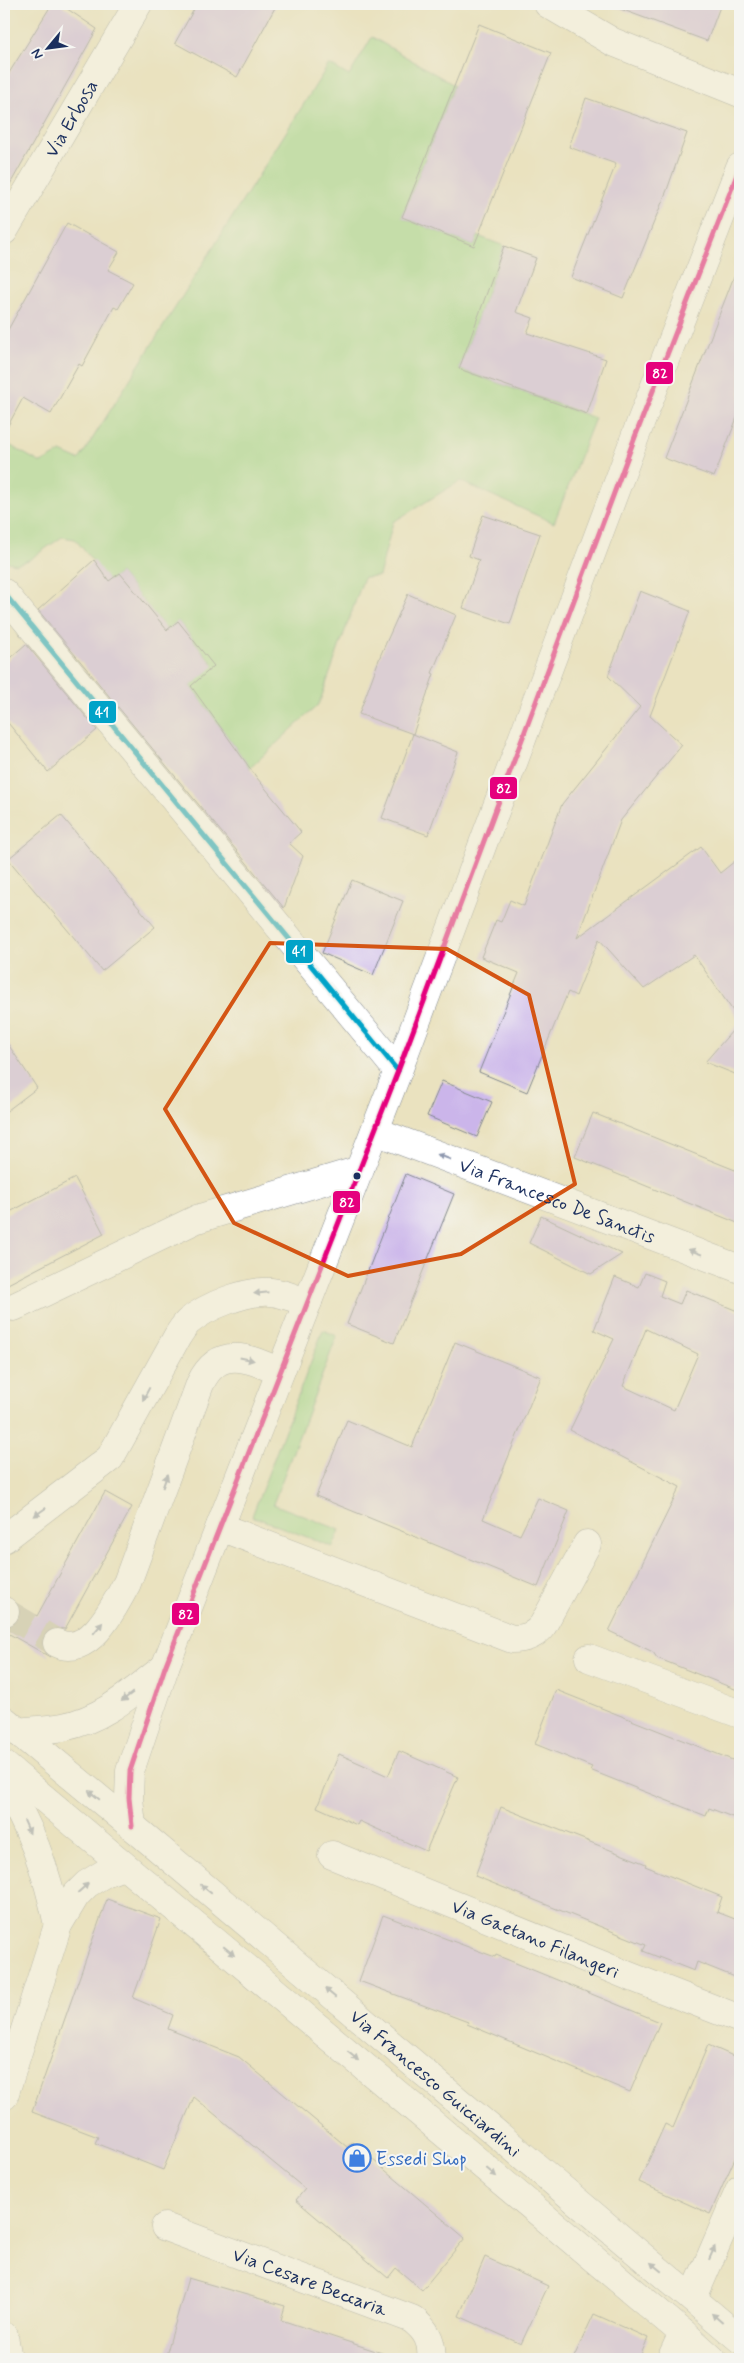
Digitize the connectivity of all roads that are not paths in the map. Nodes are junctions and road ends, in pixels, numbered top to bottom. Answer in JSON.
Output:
{"nodes":[{"id":1,"x":138,"y":4,"type":"edge"},
{"id":2,"x":548,"y":4,"type":"edge"},
{"id":3,"x":740,"y":93,"type":"edge"},
{"id":4,"x":740,"y":167,"type":"edge"},
{"id":5,"x":4,"y":231,"type":"edge"},
{"id":6,"x":4,"y":593,"type":"edge"},
{"id":7,"x":398,"y":1071,"type":"junction"},
{"id":8,"x":375,"y":1131,"type":"junction"},
{"id":9,"x":360,"y":1170,"type":"junction"},
{"id":10,"x":740,"y":1269,"type":"edge"},
{"id":11,"x":308,"y":1302,"type":"junction"},
{"id":12,"x":14,"y":1307,"type":"dead end"},
{"id":13,"x":280,"y":1372,"type":"junction"},
{"id":14,"x":220,"y":1527,"type":"junction"},
{"id":15,"x":4,"y":1539,"type":"edge"},
{"id":16,"x":586,"y":1544,"type":"dead end"},
{"id":17,"x":57,"y":1643,"type":"tunnel mouth"},
{"id":18,"x":589,"y":1658,"type":"dead end"},
{"id":19,"x":165,"y":1667,"type":"junction"},
{"id":20,"x":740,"y":1714,"type":"edge"},
{"id":21,"x":11,"y":1726,"type":"edge"},
{"id":22,"x":4,"y":1765,"type":"edge"},
{"id":23,"x":4,"y":1785,"type":"edge"},
{"id":24,"x":132,"y":1826,"type":"junction"},
{"id":25,"x":332,"y":1855,"type":"dead end"},
{"id":26,"x":123,"y":1866,"type":"junction"},
{"id":27,"x":58,"y":1925,"type":"junction"},
{"id":28,"x":740,"y":2019,"type":"edge"},
{"id":29,"x":4,"y":2096,"type":"edge"},
{"id":30,"x":740,"y":2189,"type":"edge"},
{"id":31,"x":165,"y":2227,"type":"dead end"},
{"id":32,"x":693,"y":2298,"type":"junction"},
{"id":33,"x":683,"y":2332,"type":"junction"},
{"id":34,"x":4,"y":2336,"type":"edge"},
{"id":35,"x":740,"y":2339,"type":"edge"},
{"id":36,"x":8,"y":2359,"type":"edge"},
{"id":37,"x":431,"y":2359,"type":"edge"},
{"id":38,"x":671,"y":2359,"type":"edge"},
{"id":39,"x":712,"y":2359,"type":"edge"}],
"edges":[{"from":1,"to":5,"type":"street","name":"Via Erbosa"},
{"from":2,"to":3,"type":"street"},
{"from":4,"to":7,"type":"street"},
{"from":6,"to":7,"type":"street"},
{"from":7,"to":8,"type":"street"},
{"from":8,"to":9,"type":"street"},
{"from":10,"to":8,"type":"street","name":"Via Francesco De Sanctis","one_way":true},
{"from":9,"to":11,"type":"street"},
{"from":9,"to":12,"type":"street"},
{"from":11,"to":13,"type":"street"},
{"from":11,"to":15,"type":"street","one_way":true},
{"from":13,"to":14,"type":"street"},
{"from":17,"to":13,"type":"street","one_way":true},
{"from":14,"to":16,"type":"street"},
{"from":14,"to":19,"type":"street"},
{"from":18,"to":20,"type":"street"},
{"from":19,"to":21,"type":"street","one_way":true},
{"from":19,"to":24,"type":"street"},
{"from":24,"to":21,"type":"street","name":"Via Francesco Guicciardini","one_way":true},
{"from":22,"to":26,"type":"street","name":"Via Francesco Guicciardini"},
{"from":23,"to":27,"type":"street","one_way":true},
{"from":32,"to":24,"type":"street","name":"Via Francesco Guicciardini","one_way":true},
{"from":25,"to":28,"type":"street","name":"Via Gaetano Filangeri"},
{"from":27,"to":26,"type":"street","one_way":true},
{"from":26,"to":33,"type":"street","name":"Via Francesco Guicciardini","one_way":true},
{"from":27,"to":29,"type":"street"},
{"from":32,"to":30,"type":"street","one_way":true},
{"from":31,"to":37,"type":"street","name":"Via Cesare Beccaria"},
{"from":35,"to":32,"type":"street","name":"Via Francesco Guicciardini","one_way":true},
{"from":33,"to":38,"type":"street"},
{"from":33,"to":39,"type":"street","name":"Via Francesco Guicciardini"},
{"from":34,"to":36,"type":"street"}]}
